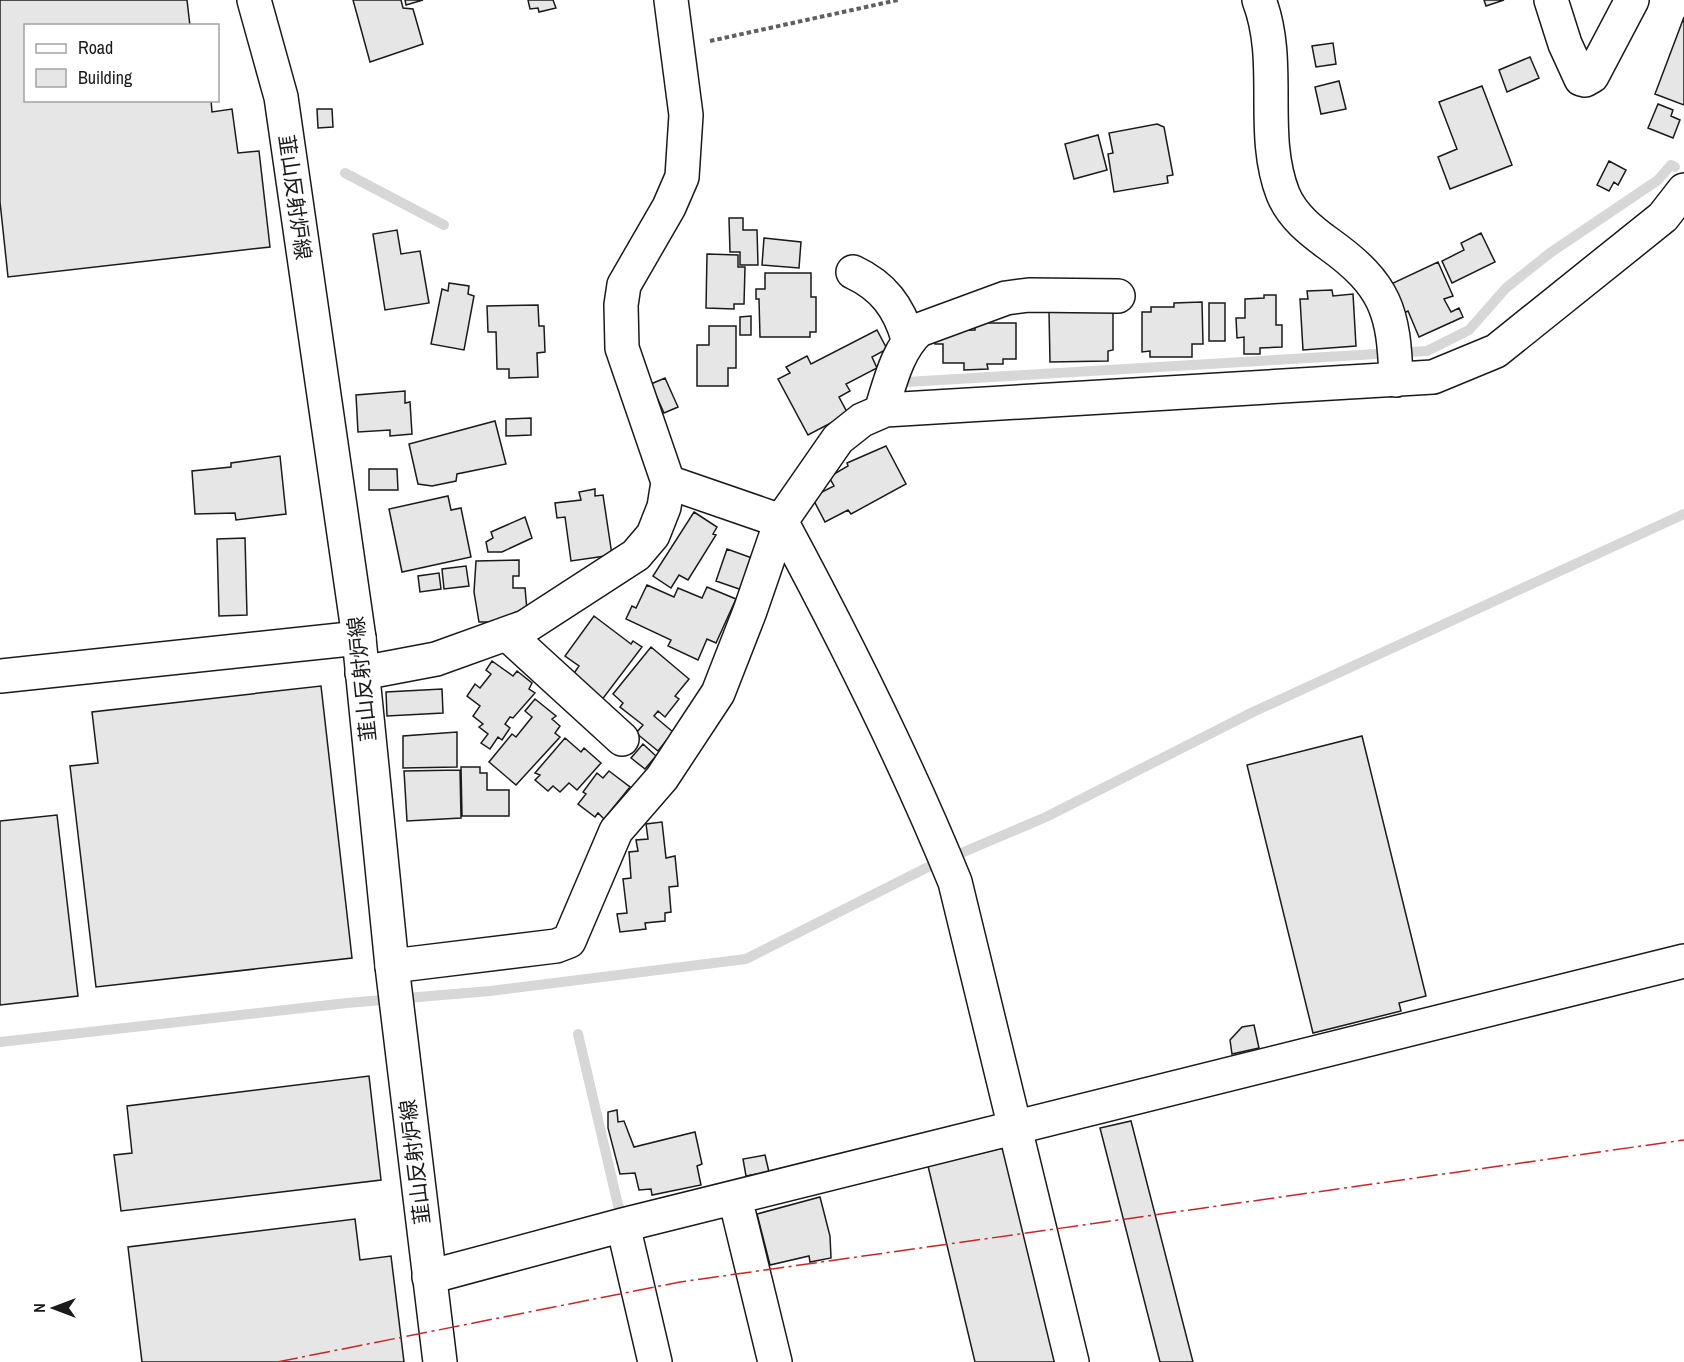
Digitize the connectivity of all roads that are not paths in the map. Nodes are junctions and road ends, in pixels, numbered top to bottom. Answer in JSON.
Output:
{"nodes":[{"id":1,"x":254,"y":0,"type":"edge"},
{"id":2,"x":671,"y":0,"type":"edge"},
{"id":3,"x":1259,"y":0,"type":"edge"},
{"id":4,"x":1551,"y":0,"type":"edge"},
{"id":5,"x":1632,"y":0,"type":"edge"},
{"id":6,"x":1684,"y":190,"type":"edge"},
{"id":7,"x":853,"y":272,"type":"dead end"},
{"id":8,"x":1118,"y":296,"type":"dead end"},
{"id":9,"x":908,"y":339,"type":"junction"},
{"id":10,"x":1396,"y":364,"type":"junction"},
{"id":11,"x":881,"y":411,"type":"junction"},
{"id":12,"x":668,"y":482,"type":"junction"},
{"id":13,"x":781,"y":521,"type":"junction"},
{"id":14,"x":507,"y":634,"type":"junction"},
{"id":15,"x":359,"y":638,"type":"junction"},
{"id":16,"x":362,"y":673,"type":"junction"},
{"id":17,"x":0,"y":676,"type":"edge"},
{"id":18,"x":622,"y":739,"type":"dead end"},
{"id":19,"x":1684,"y":961,"type":"edge"},
{"id":20,"x":392,"y":966,"type":"junction"},
{"id":21,"x":1016,"y":1127,"type":"junction"},
{"id":22,"x":735,"y":1198,"type":"junction"},
{"id":23,"x":623,"y":1225,"type":"junction"},
{"id":24,"x":429,"y":1277,"type":"junction"},
{"id":25,"x":440,"y":1362,"type":"edge"},
{"id":26,"x":655,"y":1362,"type":"edge"},
{"id":27,"x":775,"y":1362,"type":"edge"},
{"id":28,"x":1072,"y":1362,"type":"edge"}],
"edges":[{"from":1,"to":15,"type":"street","name":"韮山反射炉線"},
{"from":2,"to":12,"type":"street"},
{"from":3,"to":10,"type":"street"},
{"from":4,"to":5,"type":"street"},
{"from":6,"to":10,"type":"street"},
{"from":7,"to":9,"type":"street"},
{"from":8,"to":9,"type":"street"},
{"from":9,"to":11,"type":"street"},
{"from":10,"to":11,"type":"street"},
{"from":11,"to":13,"type":"street"},
{"from":12,"to":13,"type":"street"},
{"from":12,"to":14,"type":"street"},
{"from":13,"to":20,"type":"street"},
{"from":13,"to":21,"type":"street"},
{"from":14,"to":16,"type":"street"},
{"from":14,"to":18,"type":"street"},
{"from":15,"to":16,"type":"street","name":"韮山反射炉線"},
{"from":15,"to":17,"type":"street"},
{"from":16,"to":20,"type":"street","name":"韮山反射炉線"},
{"from":19,"to":21,"type":"street"},
{"from":20,"to":24,"type":"street","name":"韮山反射炉線"},
{"from":21,"to":22,"type":"street"},
{"from":21,"to":28,"type":"street"},
{"from":22,"to":23,"type":"street"},
{"from":22,"to":27,"type":"street"},
{"from":23,"to":24,"type":"street"},
{"from":23,"to":26,"type":"street"},
{"from":24,"to":25,"type":"street","name":"韮山反射炉線"}]}
